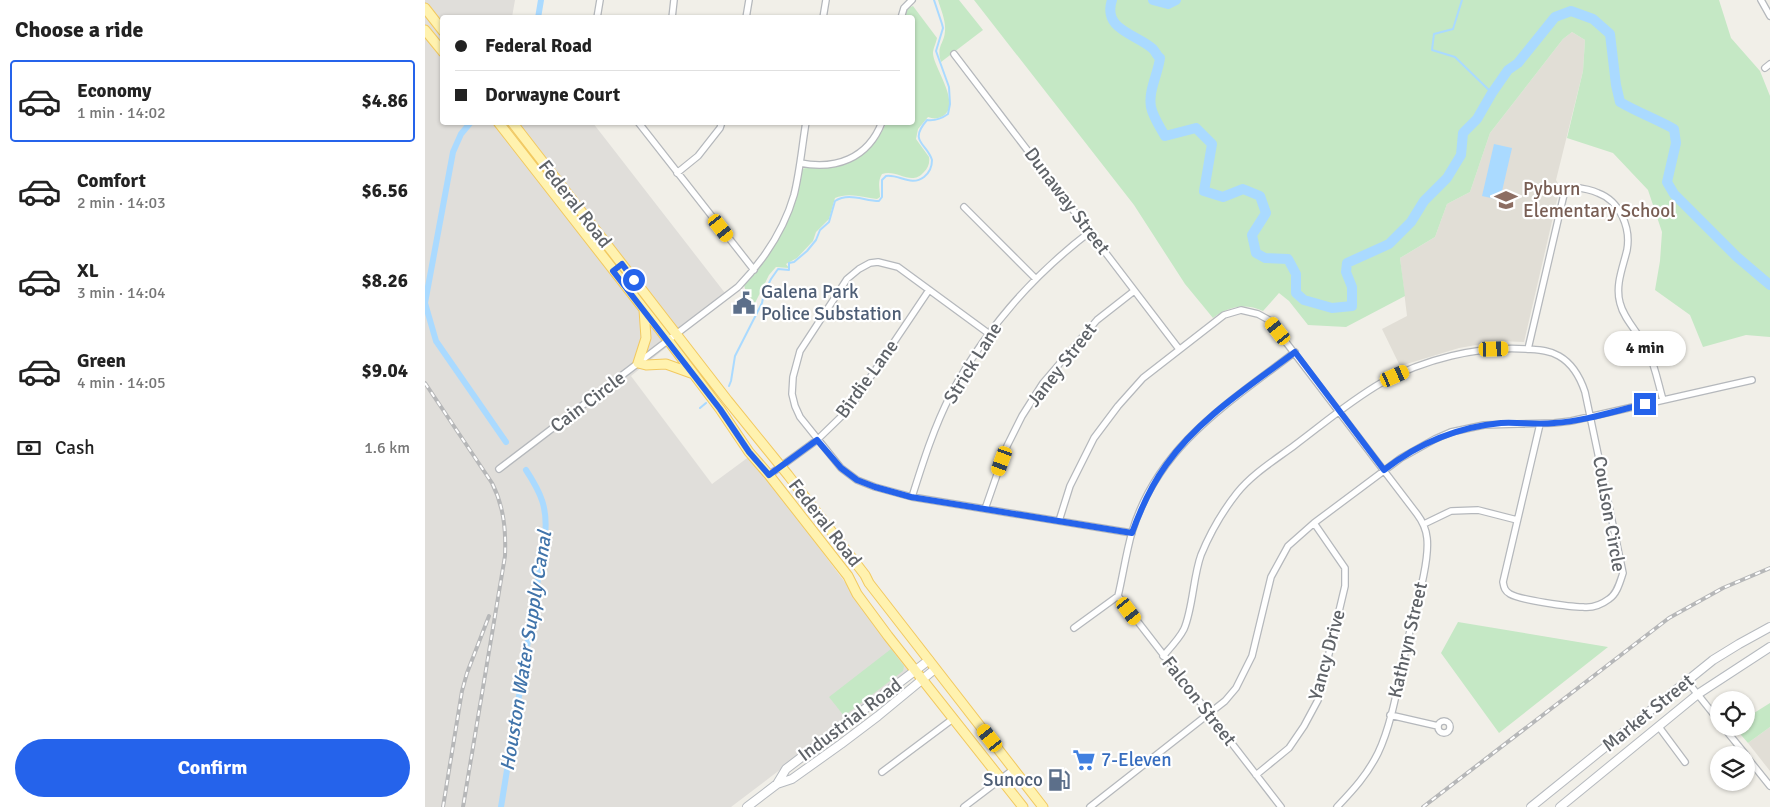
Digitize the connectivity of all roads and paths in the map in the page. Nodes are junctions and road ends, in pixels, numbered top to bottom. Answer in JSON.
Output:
{"nodes":[{"id":1,"x":600,"y":0,"type":"edge"},
{"id":2,"x":674,"y":0,"type":"edge"},
{"id":3,"x":749,"y":0,"type":"edge"},
{"id":4,"x":826,"y":0,"type":"edge"},
{"id":5,"x":913,"y":0,"type":"edge"},
{"id":6,"x":1761,"y":0,"type":"edge"},
{"id":7,"x":917,"y":6,"type":"dead end"},
{"id":8,"x":425,"y":8,"type":"edge"},
{"id":9,"x":598,"y":15,"type":"edge"},
{"id":10,"x":672,"y":15,"type":"edge"},
{"id":11,"x":746,"y":15,"type":"edge"},
{"id":12,"x":824,"y":15,"type":"edge"},
{"id":13,"x":902,"y":15,"type":"edge"},
{"id":14,"x":1770,"y":16,"type":"edge"},
{"id":15,"x":440,"y":27,"type":"edge"},
{"id":16,"x":425,"y":30,"type":"edge"},
{"id":17,"x":440,"y":48,"type":"edge"},
{"id":18,"x":954,"y":54,"type":"dead end"},
{"id":19,"x":500,"y":125,"type":"edge"},
{"id":20,"x":514,"y":125,"type":"edge"},
{"id":21,"x":640,"y":125,"type":"edge"},
{"id":22,"x":720,"y":125,"type":"edge"},
{"id":23,"x":805,"y":125,"type":"edge"},
{"id":24,"x":880,"y":125,"type":"edge"},
{"id":25,"x":799,"y":163,"type":"junction"},
{"id":26,"x":677,"y":173,"type":"junction"},
{"id":27,"x":556,"y":178,"type":"junction"},
{"id":28,"x":547,"y":185,"type":"junction"},
{"id":29,"x":964,"y":207,"type":"dead end"},
{"id":30,"x":1091,"y":231,"type":"junction"},
{"id":31,"x":622,"y":264,"type":"junction"},
{"id":32,"x":754,"y":270,"type":"junction"},
{"id":33,"x":613,"y":271,"type":"junction"},
{"id":34,"x":1035,"y":278,"type":"junction"},
{"id":35,"x":929,"y":290,"type":"junction"},
{"id":36,"x":1134,"y":290,"type":"junction"},
{"id":37,"x":644,"y":310,"type":"junction"},
{"id":38,"x":988,"y":333,"type":"junction"},
{"id":39,"x":676,"y":334,"type":"junction"},
{"id":40,"x":668,"y":340,"type":"junction"},
{"id":41,"x":1179,"y":349,"type":"junction"},
{"id":42,"x":1528,"y":349,"type":"junction"},
{"id":43,"x":1295,"y":352,"type":"junction"},
{"id":44,"x":638,"y":363,"type":"junction"},
{"id":45,"x":694,"y":374,"type":"junction"},
{"id":46,"x":1752,"y":380,"type":"dead end"},
{"id":47,"x":1663,"y":400,"type":"junction"},
{"id":48,"x":1339,"y":411,"type":"junction"},
{"id":49,"x":1590,"y":417,"type":"junction"},
{"id":50,"x":1540,"y":424,"type":"junction"},
{"id":51,"x":817,"y":440,"type":"junction"},
{"id":52,"x":781,"y":466,"type":"junction"},
{"id":53,"x":499,"y":469,"type":"dead end"},
{"id":54,"x":1384,"y":470,"type":"junction"},
{"id":55,"x":769,"y":475,"type":"junction"},
{"id":56,"x":911,"y":497,"type":"junction"},
{"id":57,"x":985,"y":509,"type":"junction"},
{"id":58,"x":1517,"y":520,"type":"junction"},
{"id":59,"x":1059,"y":521,"type":"junction"},
{"id":60,"x":1314,"y":523,"type":"junction"},
{"id":61,"x":1425,"y":524,"type":"junction"},
{"id":62,"x":1132,"y":533,"type":"junction"},
{"id":63,"x":854,"y":560,"type":"junction"},
{"id":64,"x":842,"y":569,"type":"junction"},
{"id":65,"x":1118,"y":596,"type":"junction"},
{"id":66,"x":1770,"y":627,"type":"edge"},
{"id":67,"x":1074,"y":628,"type":"dead end"},
{"id":68,"x":1770,"y":647,"type":"edge"},
{"id":69,"x":1163,"y":656,"type":"junction"},
{"id":70,"x":929,"y":660,"type":"junction"},
{"id":71,"x":935,"y":669,"type":"junction"},
{"id":72,"x":915,"y":670,"type":"junction"},
{"id":73,"x":923,"y":680,"type":"junction"},
{"id":74,"x":1687,"y":681,"type":"junction"},
{"id":75,"x":1698,"y":694,"type":"junction"},
{"id":76,"x":1710,"y":709,"type":"edge"},
{"id":77,"x":1210,"y":714,"type":"junction"},
{"id":78,"x":1391,"y":715,"type":"junction"},
{"id":79,"x":954,"y":718,"type":"junction"},
{"id":80,"x":1438,"y":726,"type":"dead end"},
{"id":81,"x":1659,"y":727,"type":"junction"},
{"id":82,"x":833,"y":733,"type":"junction"},
{"id":83,"x":1731,"y":736,"type":"edge"},
{"id":84,"x":1613,"y":742,"type":"junction"},
{"id":85,"x":841,"y":744,"type":"junction"},
{"id":86,"x":1739,"y":746,"type":"edge"},
{"id":87,"x":1623,"y":755,"type":"junction"},
{"id":88,"x":1685,"y":762,"type":"dead end"},
{"id":89,"x":1755,"y":767,"type":"edge"},
{"id":90,"x":1014,"y":769,"type":"junction"},
{"id":91,"x":882,"y":772,"type":"dead end"},
{"id":92,"x":1256,"y":775,"type":"junction"},
{"id":93,"x":1001,"y":779,"type":"junction"},
{"id":94,"x":777,"y":784,"type":"junction"},
{"id":95,"x":1770,"y":786,"type":"edge"},
{"id":96,"x":1553,"y":791,"type":"junction"},
{"id":97,"x":1563,"y":806,"type":"edge"},
{"id":98,"x":747,"y":807,"type":"edge"},
{"id":99,"x":964,"y":807,"type":"edge"},
{"id":100,"x":1023,"y":807,"type":"edge"},
{"id":101,"x":1043,"y":807,"type":"edge"},
{"id":102,"x":1090,"y":807,"type":"edge"},
{"id":103,"x":1281,"y":807,"type":"edge"},
{"id":104,"x":1337,"y":807,"type":"edge"},
{"id":105,"x":1531,"y":807,"type":"edge"}],
"edges":[{"from":1,"to":9,"type":"street"},
{"from":2,"to":10,"type":"street"},
{"from":3,"to":11,"type":"street"},
{"from":4,"to":12,"type":"street"},
{"from":5,"to":7,"type":"street"},
{"from":5,"to":13,"type":"street"},
{"from":6,"to":14,"type":"street"},
{"from":8,"to":15,"type":"main road"},
{"from":16,"to":17,"type":"main road"},
{"from":18,"to":30,"type":"street","name":"Dunaway Street"},
{"from":19,"to":28,"type":"main road","name":"Federal Road"},
{"from":20,"to":27,"type":"main road","name":"Federal Road"},
{"from":21,"to":26,"type":"street"},
{"from":22,"to":26,"type":"street"},
{"from":23,"to":25,"type":"street"},
{"from":24,"to":25,"type":"street"},
{"from":25,"to":32,"type":"street"},
{"from":26,"to":32,"type":"street"},
{"from":27,"to":28,"type":"main road"},
{"from":27,"to":31,"type":"main road","name":"Federal Road"},
{"from":28,"to":33,"type":"main road","name":"Federal Road"},
{"from":29,"to":34,"type":"street"},
{"from":30,"to":34,"type":"street","name":"Strick Lane"},
{"from":30,"to":36,"type":"street","name":"Dunaway Street"},
{"from":31,"to":33,"type":"main road"},
{"from":31,"to":39,"type":"main road","name":"Federal Road"},
{"from":32,"to":39,"type":"street"},
{"from":33,"to":37,"type":"main road","name":"Federal Road"},
{"from":34,"to":38,"type":"street","name":"Strick Lane"},
{"from":35,"to":38,"type":"street"},
{"from":35,"to":51,"type":"street","name":"Birdie Lane"},
{"from":35,"to":51,"type":"street"},
{"from":36,"to":41,"type":"street","name":"Dunaway Street"},
{"from":36,"to":57,"type":"street","name":"Janey Street"},
{"from":37,"to":40,"type":"main road","name":"Federal Road"},
{"from":37,"to":44,"type":"main road"},
{"from":38,"to":56,"type":"street","name":"Strick Lane"},
{"from":39,"to":40,"type":"street","name":"Cain Circle"},
{"from":39,"to":52,"type":"main road","name":"Federal Road"},
{"from":40,"to":44,"type":"street","name":"Cain Circle"},
{"from":40,"to":45,"type":"main road","name":"Federal Road"},
{"from":41,"to":43,"type":"street"},
{"from":41,"to":59,"type":"street"},
{"from":42,"to":47,"type":"street"},
{"from":42,"to":48,"type":"street","name":"Coulson Circle"},
{"from":42,"to":49,"type":"street","name":"Coulson Circle"},
{"from":43,"to":48,"type":"street"},
{"from":43,"to":62,"type":"street"},
{"from":44,"to":45,"type":"main road"},
{"from":44,"to":53,"type":"street","name":"Cain Circle"},
{"from":45,"to":55,"type":"main road","name":"Federal Road"},
{"from":46,"to":47,"type":"street"},
{"from":47,"to":49,"type":"street"},
{"from":48,"to":54,"type":"street"},
{"from":48,"to":69,"type":"street","name":"Coulson Circle"},
{"from":49,"to":50,"type":"street"},
{"from":49,"to":58,"type":"street","name":"Coulson Circle"},
{"from":50,"to":54,"type":"street"},
{"from":50,"to":58,"type":"street","name":"Coulson Circle"},
{"from":51,"to":52,"type":"street","name":"Birdie Lane"},
{"from":51,"to":56,"type":"street"},
{"from":52,"to":55,"type":"street","name":"Birdie Lane"},
{"from":52,"to":63,"type":"main road","name":"Federal Road"},
{"from":54,"to":60,"type":"street"},
{"from":54,"to":61,"type":"street"},
{"from":55,"to":64,"type":"main road","name":"Federal Road"},
{"from":56,"to":57,"type":"street"},
{"from":57,"to":59,"type":"street"},
{"from":58,"to":61,"type":"street"},
{"from":59,"to":62,"type":"street"},
{"from":60,"to":77,"type":"street"},
{"from":60,"to":92,"type":"street","name":"Yancy Drive"},
{"from":61,"to":78,"type":"street","name":"Kathryn Street"},
{"from":62,"to":65,"type":"street"},
{"from":63,"to":64,"type":"main road"},
{"from":63,"to":70,"type":"main road","name":"Federal Road"},
{"from":64,"to":72,"type":"main road","name":"Federal Road"},
{"from":65,"to":67,"type":"street"},
{"from":65,"to":69,"type":"street","name":"Falcon Street"},
{"from":66,"to":74,"type":"main road","name":"Market Street"},
{"from":68,"to":75,"type":"main road","name":"Market Street"},
{"from":69,"to":77,"type":"street","name":"Falcon Street"},
{"from":70,"to":71,"type":"main road","name":"Federal Road"},
{"from":70,"to":72,"type":"main road","name":"Industrial Road"},
{"from":71,"to":73,"type":"main road","name":"Industrial Road"},
{"from":71,"to":90,"type":"main road","name":"Federal Road"},
{"from":72,"to":73,"type":"main road","name":"Federal Road"},
{"from":72,"to":82,"type":"main road","name":"Industrial Road"},
{"from":73,"to":79,"type":"main road","name":"Federal Road"},
{"from":73,"to":85,"type":"main road","name":"Industrial Road"},
{"from":74,"to":75,"type":"street"},
{"from":74,"to":84,"type":"main road","name":"Market Street"},
{"from":75,"to":76,"type":"street"},
{"from":75,"to":81,"type":"main road","name":"Market Street"},
{"from":77,"to":92,"type":"street","name":"Falcon Street"},
{"from":77,"to":102,"type":"street"},
{"from":78,"to":80,"type":"street"},
{"from":78,"to":104,"type":"street","name":"Kathryn Street"},
{"from":79,"to":91,"type":"street"},
{"from":79,"to":93,"type":"main road","name":"Federal Road"},
{"from":81,"to":87,"type":"main road","name":"Market Street"},
{"from":81,"to":88,"type":"street"},
{"from":82,"to":85,"type":"main road"},
{"from":82,"to":94,"type":"main road","name":"Industrial Road"},
{"from":83,"to":86,"type":"street"},
{"from":84,"to":87,"type":"main road"},
{"from":84,"to":96,"type":"main road","name":"Market Street"},
{"from":85,"to":94,"type":"main road","name":"Industrial Road"},
{"from":87,"to":97,"type":"main road","name":"Market Street"},
{"from":89,"to":95,"type":"street"},
{"from":90,"to":93,"type":"street"},
{"from":90,"to":101,"type":"main road","name":"Federal Road"},
{"from":92,"to":103,"type":"street","name":"Falcon Street"},
{"from":93,"to":99,"type":"street"},
{"from":93,"to":100,"type":"main road","name":"Federal Road"},
{"from":94,"to":98,"type":"main road","name":"Industrial Road"},
{"from":96,"to":97,"type":"main road"},
{"from":96,"to":105,"type":"main road","name":"Market Street"}]}
